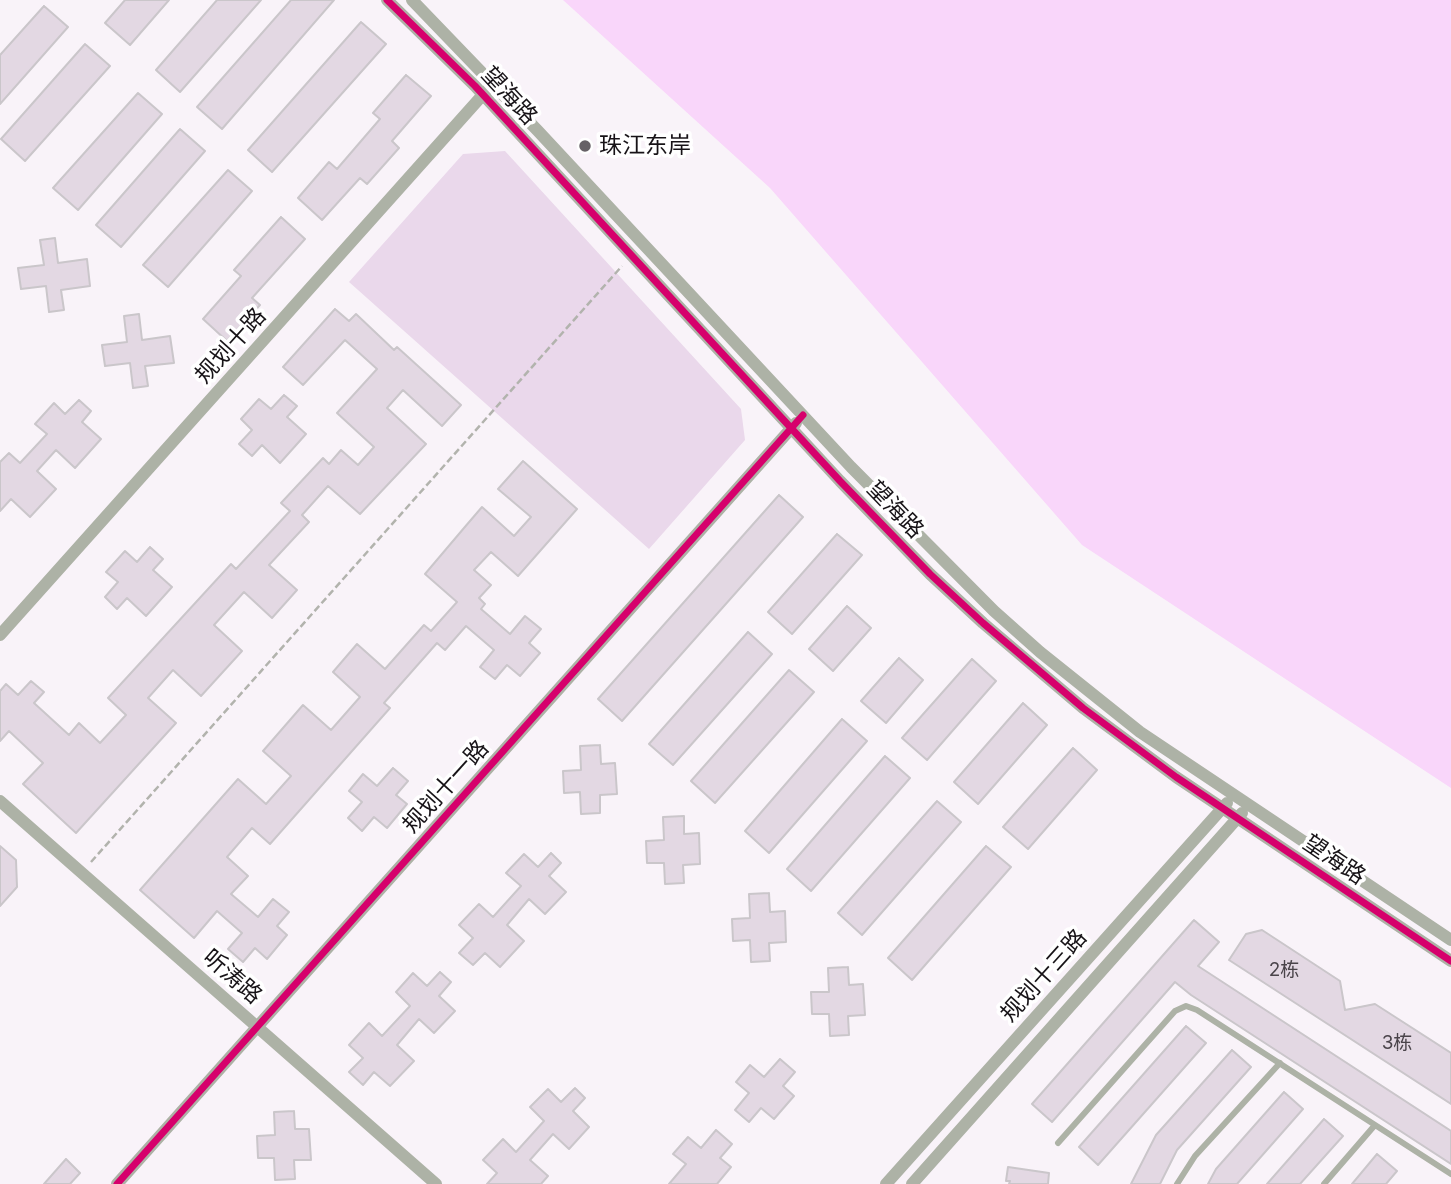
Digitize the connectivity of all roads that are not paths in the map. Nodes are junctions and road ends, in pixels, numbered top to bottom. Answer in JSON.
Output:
{"nodes":[{"id":1,"x":387,"y":0,"type":"edge"},
{"id":2,"x":412,"y":0,"type":"edge"},
{"id":3,"x":493,"y":84,"type":"junction"},
{"id":4,"x":483,"y":95,"type":"junction"},
{"id":5,"x":803,"y":415,"type":"junction"},
{"id":6,"x":791,"y":429,"type":"junction"},
{"id":7,"x":0,"y":635,"type":"edge"},
{"id":8,"x":1234,"y":795,"type":"junction"},
{"id":9,"x":0,"y":801,"type":"edge"},
{"id":10,"x":1250,"y":805,"type":"junction"},
{"id":11,"x":1222,"y":808,"type":"junction"},
{"id":12,"x":1238,"y":818,"type":"junction"},
{"id":13,"x":1451,"y":940,"type":"edge"},
{"id":14,"x":1451,"y":961,"type":"edge"},
{"id":15,"x":258,"y":1027,"type":"junction"},
{"id":16,"x":1280,"y":1063,"type":"junction"},
{"id":17,"x":1375,"y":1125,"type":"junction"},
{"id":18,"x":1058,"y":1143,"type":"dead end"},
{"id":19,"x":1451,"y":1174,"type":"edge"},
{"id":20,"x":117,"y":1184,"type":"edge"},
{"id":21,"x":436,"y":1184,"type":"edge"},
{"id":22,"x":886,"y":1184,"type":"edge"},
{"id":23,"x":912,"y":1184,"type":"edge"},
{"id":24,"x":1177,"y":1184,"type":"edge"},
{"id":25,"x":1324,"y":1184,"type":"edge"}],
"edges":[{"from":1,"to":4,"type":"street","name":"望海路"},
{"from":2,"to":3,"type":"street","name":"望海路"},
{"from":3,"to":4,"type":"street","name":"规划十路"},
{"from":3,"to":5,"type":"street","name":"望海路"},
{"from":4,"to":6,"type":"street","name":"望海路"},
{"from":4,"to":7,"type":"street","name":"规划十路"},
{"from":5,"to":6,"type":"street","name":"规划十一路"},
{"from":5,"to":8,"type":"street","name":"望海路"},
{"from":6,"to":11,"type":"street","name":"望海路"},
{"from":6,"to":15,"type":"street","name":"规划十一路"},
{"from":8,"to":10,"type":"street","name":"望海路"},
{"from":8,"to":11,"type":"street","name":"规划十三路"},
{"from":9,"to":15,"type":"street","name":"听涛路"},
{"from":10,"to":12,"type":"street","name":"规划十三路"},
{"from":10,"to":13,"type":"street","name":"望海路"},
{"from":11,"to":12,"type":"street","name":"望海路"},
{"from":11,"to":22,"type":"street","name":"规划十三路"},
{"from":12,"to":14,"type":"street","name":"望海路"},
{"from":12,"to":23,"type":"street","name":"规划十三路"},
{"from":15,"to":20,"type":"street","name":"规划十一路"},
{"from":15,"to":21,"type":"street","name":"听涛路"},
{"from":16,"to":17,"type":"lane"},
{"from":16,"to":18,"type":"lane"},
{"from":16,"to":24,"type":"lane"},
{"from":17,"to":19,"type":"lane"},
{"from":17,"to":25,"type":"lane"}]}
